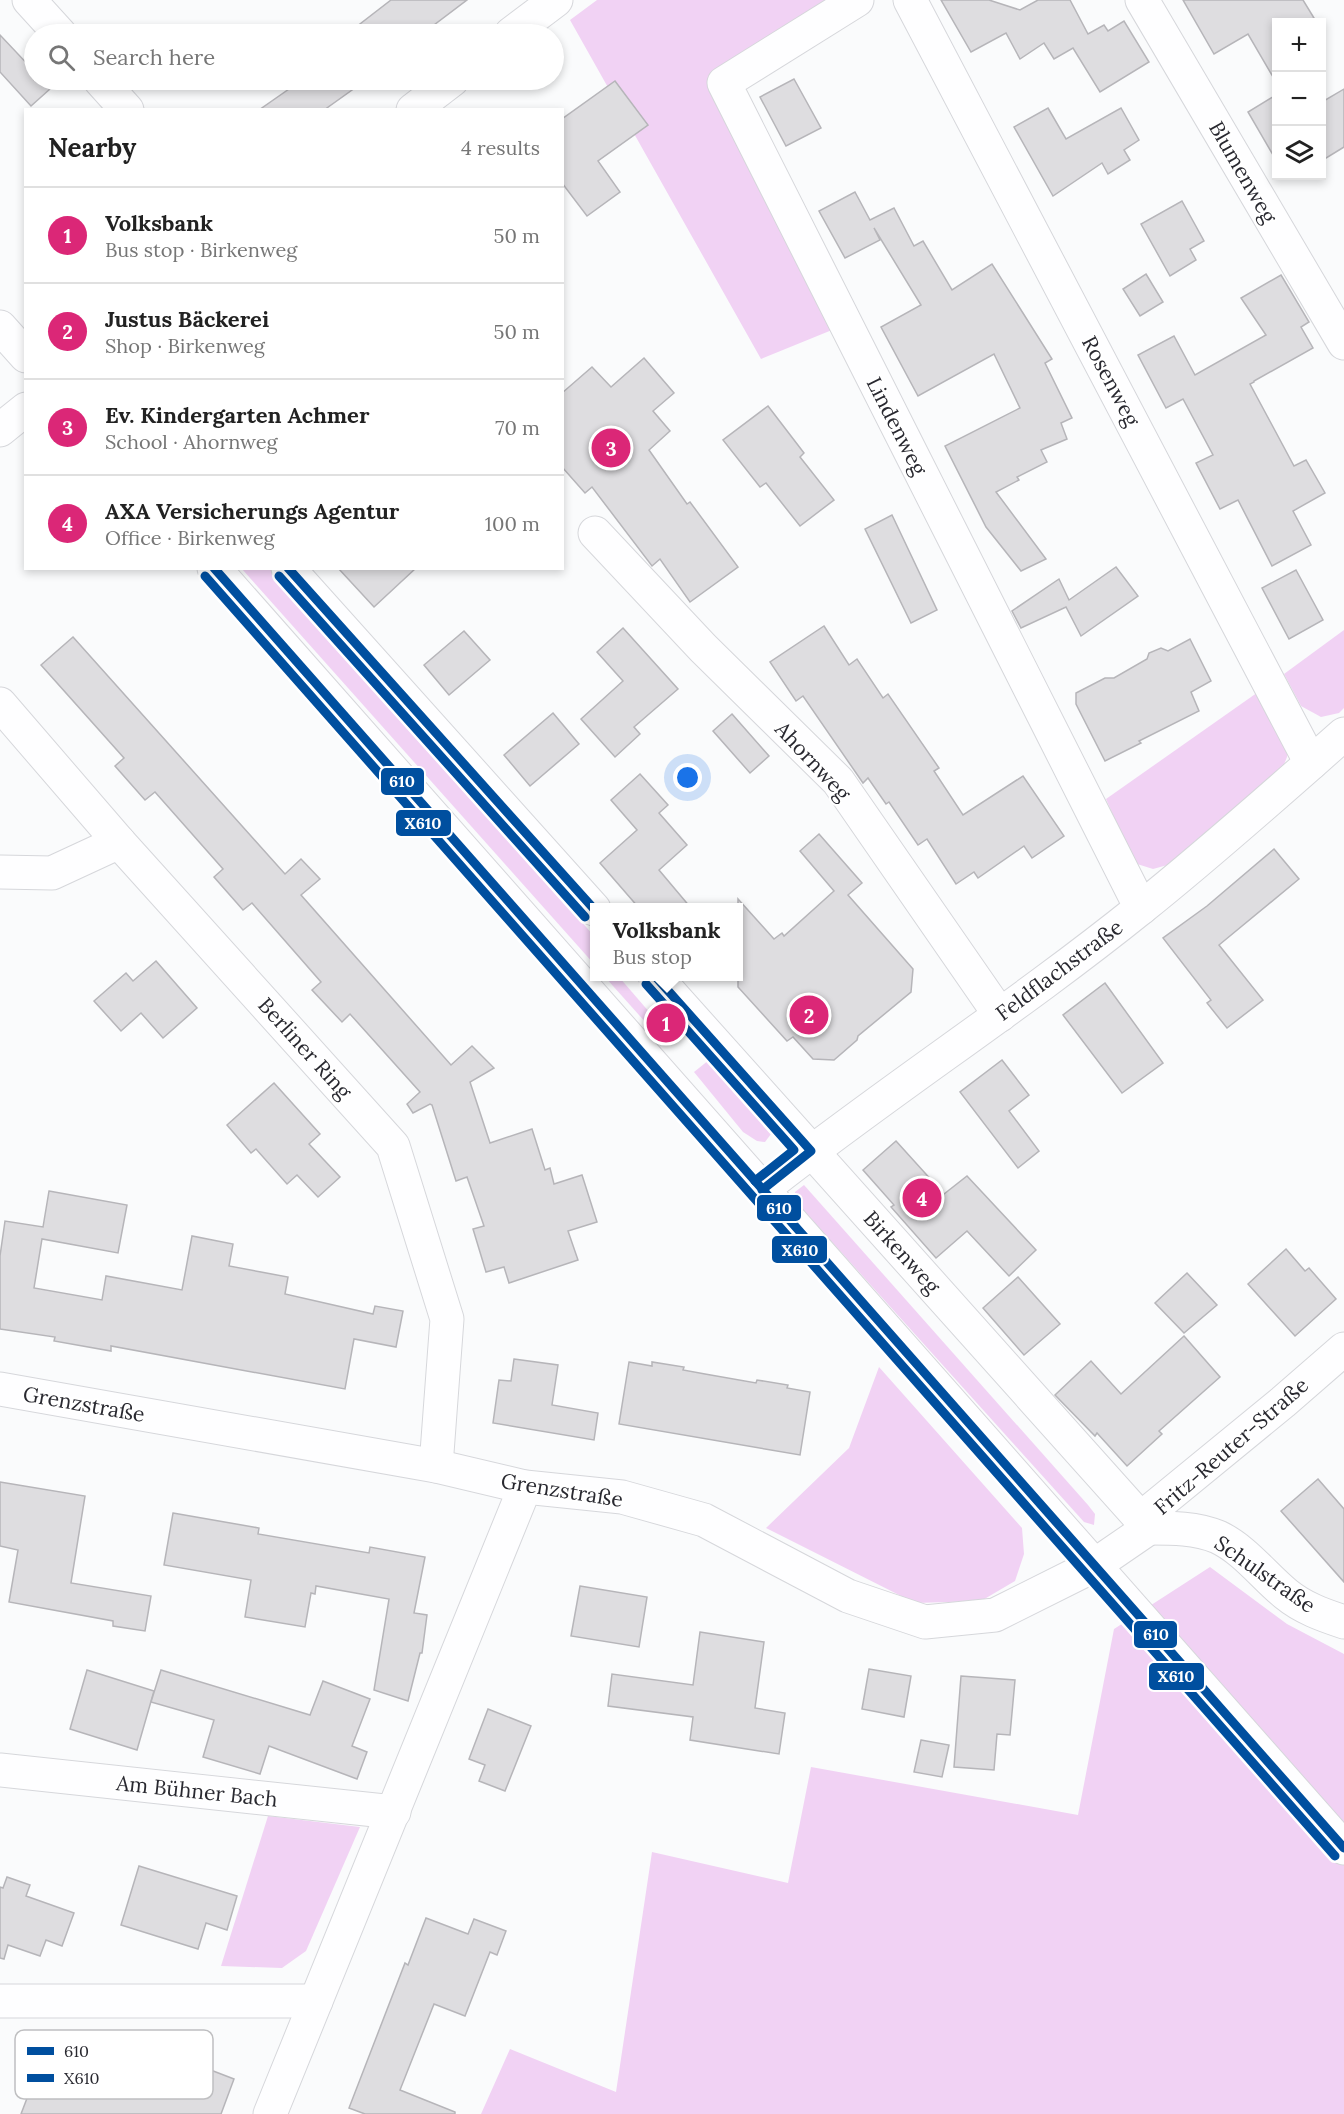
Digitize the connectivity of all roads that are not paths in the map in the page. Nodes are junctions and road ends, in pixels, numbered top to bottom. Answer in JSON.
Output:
{"nodes":[{"id":1,"x":29,"y":0,"type":"edge"},
{"id":2,"x":556,"y":0,"type":"edge"},
{"id":3,"x":857,"y":0,"type":"edge"},
{"id":4,"x":910,"y":0,"type":"edge"},
{"id":5,"x":1142,"y":0,"type":"edge"},
{"id":6,"x":51,"y":24,"type":"edge"},
{"id":7,"x":524,"y":24,"type":"edge"},
{"id":8,"x":109,"y":90,"type":"edge"},
{"id":9,"x":439,"y":90,"type":"edge"},
{"id":10,"x":125,"y":108,"type":"edge"},
{"id":11,"x":416,"y":108,"type":"edge"},
{"id":12,"x":0,"y":327,"type":"edge"},
{"id":13,"x":1344,"y":343,"type":"edge"},
{"id":14,"x":24,"y":354,"type":"edge"},
{"id":15,"x":24,"y":411,"type":"edge"},
{"id":16,"x":0,"y":430,"type":"edge"},
{"id":17,"x":595,"y":533,"type":"dead end"},
{"id":18,"x":215,"y":570,"type":"edge"},
{"id":19,"x":290,"y":570,"type":"edge"},
{"id":20,"x":0,"y":704,"type":"edge"},
{"id":21,"x":1344,"y":734,"type":"edge"},
{"id":22,"x":1311,"y":763,"type":"junction"},
{"id":23,"x":119,"y":842,"type":"junction"},
{"id":24,"x":0,"y":872,"type":"edge"},
{"id":25,"x":590,"y":905,"type":"edge"},
{"id":26,"x":1141,"y":908,"type":"junction"},
{"id":27,"x":659,"y":981,"type":"edge"},
{"id":28,"x":1000,"y":1015,"type":"junction"},
{"id":29,"x":811,"y":1151,"type":"junction"},
{"id":30,"x":762,"y":1190,"type":"junction"},
{"id":31,"x":1344,"y":1349,"type":"edge"},
{"id":32,"x":0,"y":1389,"type":"edge"},
{"id":33,"x":436,"y":1466,"type":"junction"},
{"id":34,"x":525,"y":1486,"type":"junction"},
{"id":35,"x":1149,"y":1528,"type":"junction"},
{"id":36,"x":1095,"y":1565,"type":"junction"},
{"id":37,"x":1344,"y":1622,"type":"edge"},
{"id":38,"x":0,"y":1770,"type":"edge"},
{"id":39,"x":394,"y":1812,"type":"junction"},
{"id":40,"x":1344,"y":1848,"type":"edge"},
{"id":41,"x":0,"y":2001,"type":"edge"},
{"id":42,"x":316,"y":2001,"type":"junction"},
{"id":43,"x":270,"y":2114,"type":"edge"}],
"edges":[{"from":1,"to":6,"type":"street"},
{"from":2,"to":7,"type":"street"},
{"from":3,"to":26,"type":"street","name":"Lindenweg"},
{"from":4,"to":22,"type":"street","name":"Rosenweg"},
{"from":5,"to":13,"type":"street","name":"Blumenweg"},
{"from":8,"to":10,"type":"street"},
{"from":9,"to":11,"type":"street"},
{"from":12,"to":14,"type":"street"},
{"from":15,"to":16,"type":"street"},
{"from":17,"to":28,"type":"street","name":"Ahornweg"},
{"from":18,"to":30,"type":"street"},
{"from":19,"to":25,"type":"street"},
{"from":20,"to":23,"type":"street","name":"Berliner Ring"},
{"from":21,"to":22,"type":"street","name":"Feldflachstraße"},
{"from":22,"to":26,"type":"street","name":"Feldflachstraße"},
{"from":23,"to":24,"type":"street"},
{"from":23,"to":33,"type":"street","name":"Berliner Ring"},
{"from":26,"to":28,"type":"street","name":"Feldflachstraße"},
{"from":27,"to":29,"type":"street","name":"Birkenweg"},
{"from":28,"to":29,"type":"street","name":"Feldflachstraße"},
{"from":29,"to":30,"type":"street","name":"Feldflachstraße"},
{"from":29,"to":35,"type":"street","name":"Birkenweg"},
{"from":30,"to":36,"type":"street"},
{"from":31,"to":35,"type":"street","name":"Fritz-Reuter-Straße"},
{"from":32,"to":33,"type":"street","name":"Grenzstraße"},
{"from":33,"to":34,"type":"street","name":"Grenzstraße"},
{"from":34,"to":36,"type":"street","name":"Grenzstraße"},
{"from":34,"to":39,"type":"street"},
{"from":35,"to":36,"type":"street","name":"Fritz-Reuter-Straße"},
{"from":35,"to":37,"type":"street","name":"Schulstraße"},
{"from":36,"to":40,"type":"street"},
{"from":38,"to":39,"type":"street","name":"Am Bühner Bach"},
{"from":39,"to":42,"type":"street"},
{"from":41,"to":42,"type":"street"},
{"from":42,"to":43,"type":"street"}]}
